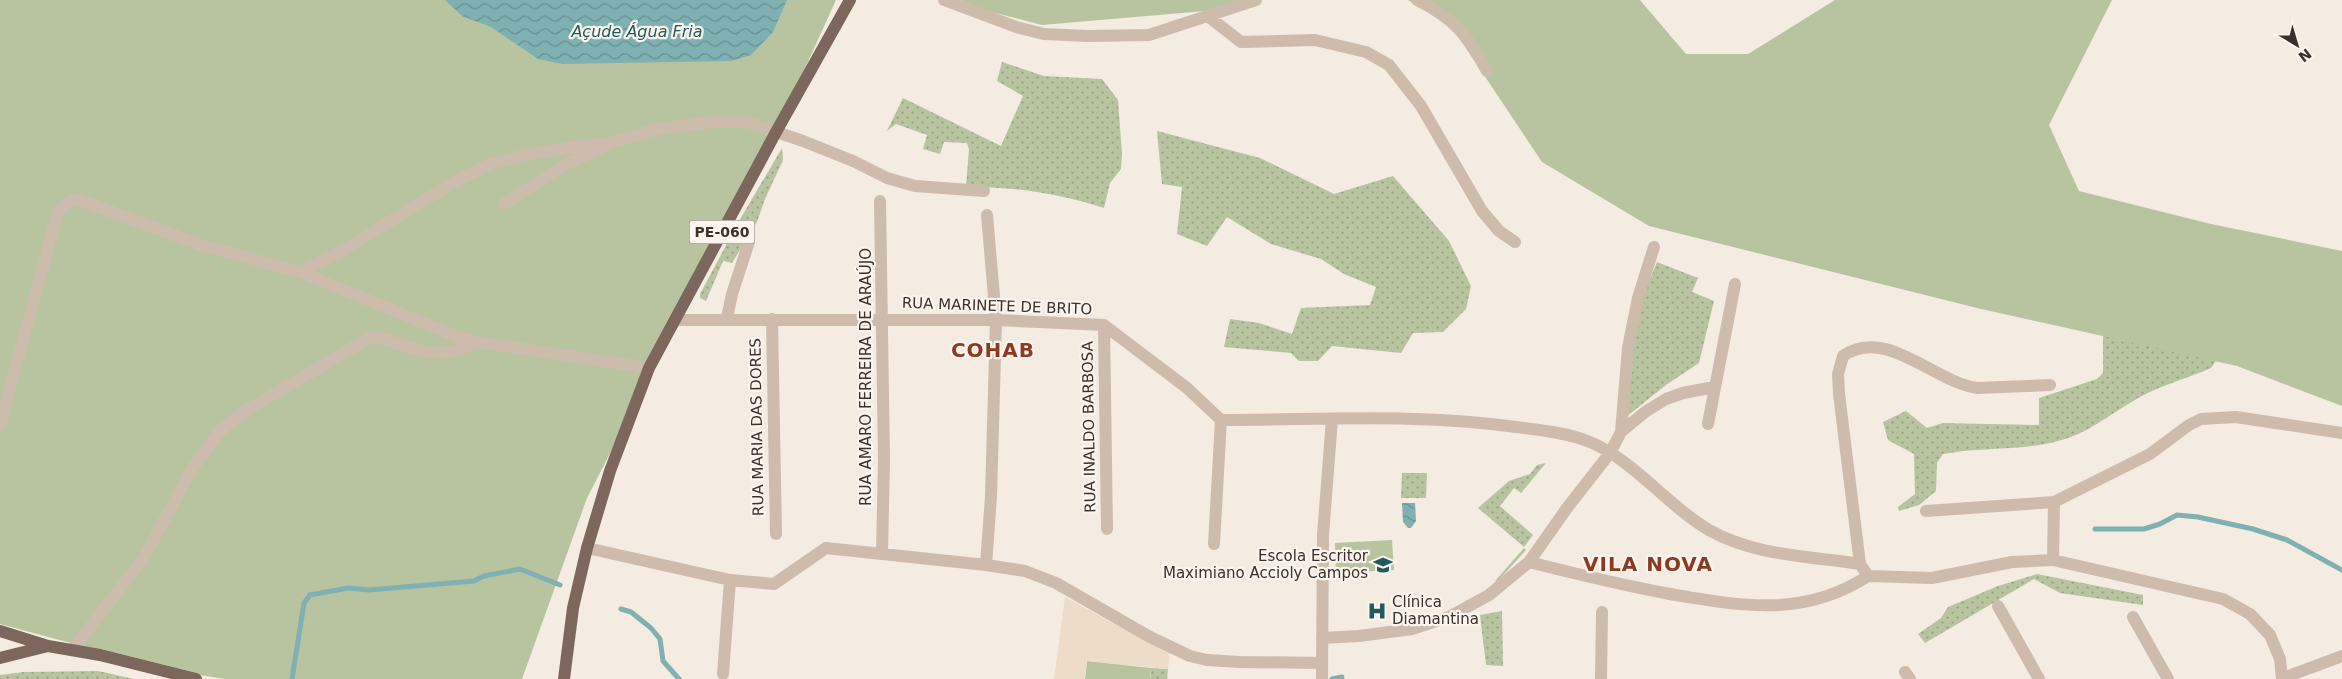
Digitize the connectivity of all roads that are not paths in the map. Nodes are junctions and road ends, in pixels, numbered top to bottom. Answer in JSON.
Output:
{"nodes":[{"id":1,"x":850,"y":0,"type":"edge"},
{"id":2,"x":944,"y":0,"type":"edge"},
{"id":3,"x":1256,"y":0,"type":"edge"},
{"id":4,"x":1417,"y":0,"type":"edge"},
{"id":5,"x":1209,"y":16,"type":"junction"},
{"id":6,"x":1487,"y":71,"type":"dead end"},
{"id":7,"x":776,"y":132,"type":"junction"},
{"id":8,"x":614,"y":142,"type":"junction"},
{"id":9,"x":984,"y":190,"type":"dead end"},
{"id":10,"x":880,"y":201,"type":"dead end"},
{"id":11,"x":504,"y":204,"type":"dead end"},
{"id":12,"x":987,"y":215,"type":"dead end"},
{"id":13,"x":749,"y":242,"type":"dead end"},
{"id":14,"x":1515,"y":242,"type":"dead end"},
{"id":15,"x":1654,"y":247,"type":"dead end"},
{"id":16,"x":300,"y":272,"type":"junction"},
{"id":17,"x":1735,"y":284,"type":"dead end"},
{"id":18,"x":727,"y":318,"type":"junction"},
{"id":19,"x":772,"y":319,"type":"junction"},
{"id":20,"x":883,"y":319,"type":"junction"},
{"id":21,"x":674,"y":320,"type":"junction"},
{"id":22,"x":996,"y":320,"type":"junction"},
{"id":23,"x":1104,"y":325,"type":"junction"},
{"id":24,"x":477,"y":342,"type":"junction"},
{"id":25,"x":649,"y":368,"type":"junction"},
{"id":26,"x":2050,"y":385,"type":"dead end"},
{"id":27,"x":1714,"y":387,"type":"junction"},
{"id":28,"x":1332,"y":419,"type":"junction"},
{"id":29,"x":1221,"y":420,"type":"junction"},
{"id":30,"x":1708,"y":424,"type":"dead end"},
{"id":31,"x":0,"y":425,"type":"edge"},
{"id":32,"x":1621,"y":432,"type":"junction"},
{"id":33,"x":2342,"y":433,"type":"edge"},
{"id":34,"x":1610,"y":453,"type":"junction"},
{"id":35,"x":2054,"y":502,"type":"junction"},
{"id":36,"x":1926,"y":511,"type":"dead end"},
{"id":37,"x":1107,"y":529,"type":"dead end"},
{"id":38,"x":776,"y":534,"type":"dead end"},
{"id":39,"x":1214,"y":544,"type":"dead end"},
{"id":40,"x":587,"y":548,"type":"junction"},
{"id":41,"x":882,"y":553,"type":"junction"},
{"id":42,"x":2053,"y":560,"type":"junction"},
{"id":43,"x":1529,"y":562,"type":"junction"},
{"id":44,"x":986,"y":564,"type":"junction"},
{"id":45,"x":1860,"y":564,"type":"junction"},
{"id":46,"x":1868,"y":576,"type":"junction"},
{"id":47,"x":730,"y":580,"type":"junction"},
{"id":48,"x":1998,"y":606,"type":"dead end"},
{"id":49,"x":1602,"y":612,"type":"dead end"},
{"id":50,"x":2134,"y":616,"type":"dead end"},
{"id":51,"x":0,"y":631,"type":"edge"},
{"id":52,"x":1322,"y":638,"type":"junction"},
{"id":53,"x":48,"y":646,"type":"junction"},
{"id":54,"x":72,"y":650,"type":"junction"},
{"id":55,"x":2342,"y":656,"type":"edge"},
{"id":56,"x":0,"y":658,"type":"edge"},
{"id":57,"x":1322,"y":672,"type":"edge"},
{"id":58,"x":723,"y":674,"type":"dead end"},
{"id":59,"x":564,"y":677,"type":"edge"},
{"id":60,"x":2282,"y":678,"type":"edge"},
{"id":61,"x":196,"y":679,"type":"edge"},
{"id":62,"x":1602,"y":679,"type":"edge"},
{"id":63,"x":2039,"y":679,"type":"edge"},
{"id":64,"x":2168,"y":679,"type":"edge"}],
"edges":[{"from":1,"to":7,"type":"main road","number":"PE-060"},
{"from":2,"to":5,"type":"street"},
{"from":3,"to":5,"type":"street"},
{"from":4,"to":6,"type":"street"},
{"from":5,"to":14,"type":"street"},
{"from":7,"to":8,"type":"street"},
{"from":7,"to":9,"type":"street"},
{"from":7,"to":21,"type":"main road","number":"PE-060"},
{"from":8,"to":11,"type":"street"},
{"from":8,"to":16,"type":"street"},
{"from":10,"to":20,"type":"street","name":"RUA AMARO FERREIRA DE ARAÚJO"},
{"from":12,"to":22,"type":"street"},
{"from":13,"to":18,"type":"street"},
{"from":15,"to":32,"type":"street"},
{"from":16,"to":24,"type":"street"},
{"from":16,"to":31,"type":"street"},
{"from":17,"to":27,"type":"street"},
{"from":18,"to":19,"type":"street","name":"RUA MARINETE DE BRITO"},
{"from":18,"to":21,"type":"street","name":"RUA MARINETE DE BRITO"},
{"from":19,"to":20,"type":"street","name":"RUA MARINETE DE BRITO"},
{"from":19,"to":38,"type":"street","name":"RUA MARIA DAS DORES"},
{"from":20,"to":22,"type":"street","name":"RUA MARINETE DE BRITO"},
{"from":20,"to":41,"type":"street","name":"RUA AMARO FERREIRA DE ARAÚJO"},
{"from":21,"to":25,"type":"main road","number":"PE-060"},
{"from":22,"to":23,"type":"street","name":"RUA MARINETE DE BRITO"},
{"from":22,"to":44,"type":"street"},
{"from":23,"to":29,"type":"street","name":"RUA MARINETE DE BRITO"},
{"from":23,"to":37,"type":"street","name":"RUA INALDO BARBOSA"},
{"from":24,"to":25,"type":"street"},
{"from":24,"to":54,"type":"street"},
{"from":25,"to":40,"type":"main road","number":"PE-060"},
{"from":26,"to":45,"type":"street"},
{"from":27,"to":30,"type":"street"},
{"from":27,"to":32,"type":"street"},
{"from":28,"to":29,"type":"street"},
{"from":28,"to":34,"type":"street"},
{"from":28,"to":52,"type":"street"},
{"from":29,"to":39,"type":"street"},
{"from":32,"to":34,"type":"street"},
{"from":33,"to":35,"type":"street"},
{"from":34,"to":43,"type":"street"},
{"from":34,"to":45,"type":"street"},
{"from":35,"to":36,"type":"street"},
{"from":35,"to":42,"type":"street"},
{"from":40,"to":47,"type":"street"},
{"from":40,"to":59,"type":"main road","number":"PE-060"},
{"from":41,"to":44,"type":"street"},
{"from":41,"to":47,"type":"street"},
{"from":42,"to":46,"type":"street"},
{"from":42,"to":60,"type":"street"},
{"from":43,"to":46,"type":"street"},
{"from":43,"to":52,"type":"street"},
{"from":44,"to":57,"type":"street"},
{"from":45,"to":46,"type":"street"},
{"from":47,"to":58,"type":"street"},
{"from":48,"to":63,"type":"street"},
{"from":49,"to":62,"type":"street"},
{"from":50,"to":64,"type":"street"},
{"from":51,"to":53,"type":"main road"},
{"from":52,"to":57,"type":"street"},
{"from":53,"to":54,"type":"main road"},
{"from":53,"to":56,"type":"main road"},
{"from":54,"to":61,"type":"main road"},
{"from":55,"to":60,"type":"street"}]}
